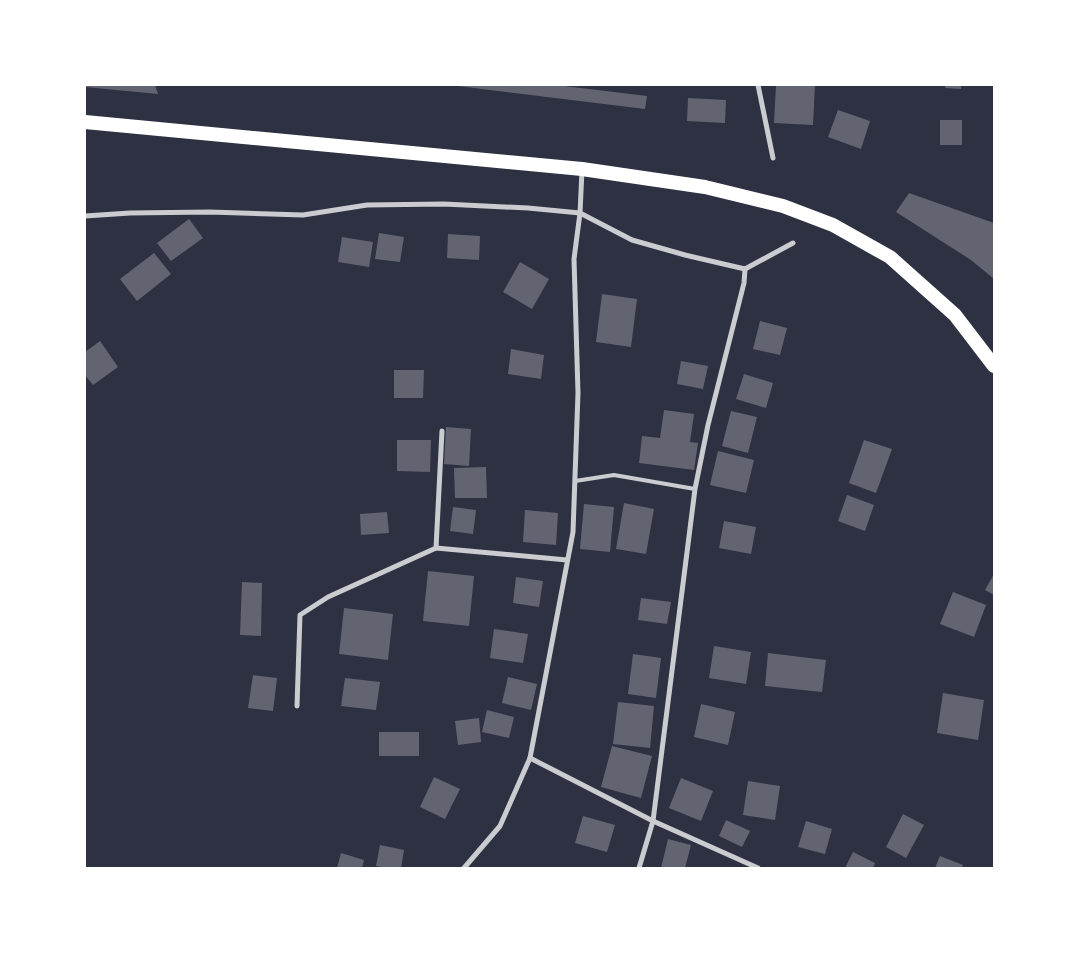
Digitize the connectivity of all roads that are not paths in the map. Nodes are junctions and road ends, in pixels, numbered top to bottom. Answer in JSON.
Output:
{"nodes":[{"id":1,"x":758,"y":85,"type":"edge"},
{"id":2,"x":85,"y":122,"type":"edge"},
{"id":3,"x":773,"y":158,"type":"dead end"},
{"id":4,"x":582,"y":169,"type":"junction"},
{"id":5,"x":580,"y":213,"type":"junction"},
{"id":6,"x":85,"y":216,"type":"edge"},
{"id":7,"x":793,"y":243,"type":"dead end"},
{"id":8,"x":746,"y":269,"type":"junction"},
{"id":9,"x":994,"y":366,"type":"edge"},
{"id":10,"x":442,"y":431,"type":"dead end"},
{"id":11,"x":575,"y":481,"type":"junction"},
{"id":12,"x":695,"y":490,"type":"junction"},
{"id":13,"x":436,"y":548,"type":"junction"},
{"id":14,"x":567,"y":560,"type":"junction"},
{"id":15,"x":297,"y":706,"type":"dead end"},
{"id":16,"x":530,"y":758,"type":"junction"},
{"id":17,"x":653,"y":821,"type":"junction"},
{"id":18,"x":464,"y":868,"type":"edge"},
{"id":19,"x":639,"y":868,"type":"edge"},
{"id":20,"x":758,"y":868,"type":"edge"}],
"edges":[{"from":1,"to":3,"type":"street"},
{"from":2,"to":4,"type":"highway"},
{"from":4,"to":5,"type":"street"},
{"from":4,"to":9,"type":"highway"},
{"from":5,"to":6,"type":"street"},
{"from":5,"to":8,"type":"street"},
{"from":5,"to":11,"type":"street"},
{"from":7,"to":8,"type":"street"},
{"from":8,"to":12,"type":"street"},
{"from":10,"to":13,"type":"street"},
{"from":11,"to":12,"type":"lane"},
{"from":11,"to":14,"type":"street"},
{"from":12,"to":17,"type":"street"},
{"from":13,"to":14,"type":"street"},
{"from":13,"to":15,"type":"street"},
{"from":14,"to":16,"type":"street"},
{"from":16,"to":17,"type":"street"},
{"from":16,"to":18,"type":"street"},
{"from":17,"to":19,"type":"street"},
{"from":17,"to":20,"type":"street"}]}
